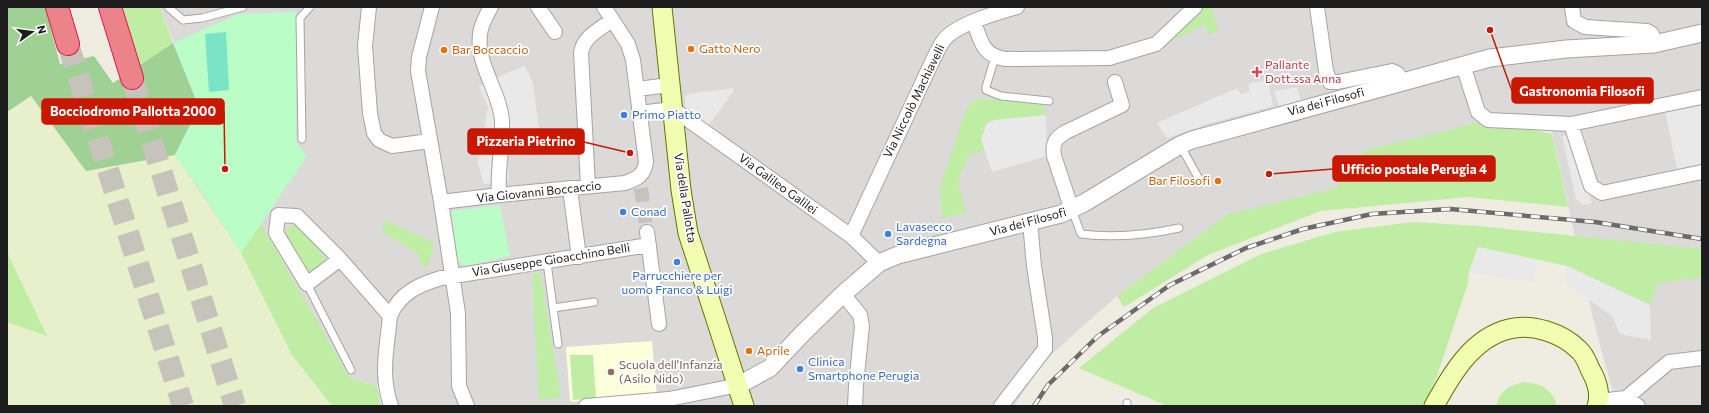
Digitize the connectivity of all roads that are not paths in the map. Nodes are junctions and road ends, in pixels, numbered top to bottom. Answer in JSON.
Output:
{"nodes":[{"id":1,"x":57,"y":7,"type":"edge"},
{"id":2,"x":112,"y":7,"type":"edge"},
{"id":3,"x":168,"y":7,"type":"edge"},
{"id":4,"x":243,"y":7,"type":"edge"},
{"id":5,"x":310,"y":7,"type":"edge"},
{"id":6,"x":369,"y":7,"type":"edge"},
{"id":7,"x":432,"y":7,"type":"edge"},
{"id":8,"x":491,"y":7,"type":"edge"},
{"id":9,"x":538,"y":7,"type":"edge"},
{"id":10,"x":604,"y":7,"type":"edge"},
{"id":11,"x":662,"y":7,"type":"edge"},
{"id":12,"x":1017,"y":7,"type":"edge"},
{"id":13,"x":1195,"y":7,"type":"edge"},
{"id":14,"x":1317,"y":7,"type":"edge"},
{"id":15,"x":1572,"y":7,"type":"edge"},
{"id":16,"x":612,"y":20,"type":"junction"},
{"id":17,"x":974,"y":22,"type":"junction"},
{"id":18,"x":555,"y":32,"type":"dead end"},
{"id":19,"x":1702,"y":33,"type":"edge"},
{"id":20,"x":68,"y":44,"type":"tunnel mouth"},
{"id":21,"x":1654,"y":44,"type":"junction"},
{"id":22,"x":995,"y":57,"type":"junction"},
{"id":23,"x":1463,"y":65,"type":"junction"},
{"id":24,"x":132,"y":78,"type":"tunnel mouth"},
{"id":25,"x":1115,"y":82,"type":"dead end"},
{"id":26,"x":1401,"y":82,"type":"junction"},
{"id":27,"x":670,"y":85,"type":"junction"},
{"id":28,"x":637,"y":89,"type":"junction"},
{"id":29,"x":1702,"y":97,"type":"edge"},
{"id":30,"x":1049,"y":101,"type":"dead end"},
{"id":31,"x":673,"y":109,"type":"junction"},
{"id":32,"x":640,"y":113,"type":"junction"},
{"id":33,"x":1571,"y":124,"type":"junction"},
{"id":34,"x":302,"y":139,"type":"dead end"},
{"id":35,"x":430,"y":141,"type":"junction"},
{"id":36,"x":1180,"y":145,"type":"junction"},
{"id":37,"x":1702,"y":172,"type":"edge"},
{"id":38,"x":1199,"y":179,"type":"dead end"},
{"id":39,"x":588,"y":186,"type":"junction"},
{"id":40,"x":570,"y":189,"type":"junction"},
{"id":41,"x":499,"y":195,"type":"junction"},
{"id":42,"x":441,"y":202,"type":"junction"},
{"id":43,"x":1072,"y":210,"type":"junction"},
{"id":44,"x":1030,"y":222,"type":"junction"},
{"id":45,"x":1180,"y":228,"type":"dead end"},
{"id":46,"x":851,"y":236,"type":"junction"},
{"id":47,"x":579,"y":257,"type":"junction"},
{"id":48,"x":340,"y":259,"type":"junction"},
{"id":49,"x":547,"y":262,"type":"junction"},
{"id":50,"x":879,"y":263,"type":"junction"},
{"id":51,"x":453,"y":276,"type":"junction"},
{"id":52,"x":307,"y":284,"type":"junction"},
{"id":53,"x":843,"y":294,"type":"junction"},
{"id":54,"x":594,"y":302,"type":"dead end"},
{"id":55,"x":553,"y":308,"type":"junction"},
{"id":56,"x":390,"y":316,"type":"junction"},
{"id":57,"x":659,"y":324,"type":"dead end"},
{"id":58,"x":558,"y":344,"type":"dead end"},
{"id":59,"x":1702,"y":358,"type":"edge"},
{"id":60,"x":351,"y":370,"type":"dead end"},
{"id":61,"x":739,"y":385,"type":"junction"},
{"id":62,"x":1626,"y":398,"type":"junction"},
{"id":63,"x":1597,"y":404,"type":"edge"},
{"id":64,"x":391,"y":406,"type":"edge"},
{"id":65,"x":467,"y":406,"type":"edge"},
{"id":66,"x":586,"y":406,"type":"edge"},
{"id":67,"x":744,"y":406,"type":"edge"},
{"id":68,"x":855,"y":406,"type":"edge"},
{"id":69,"x":1001,"y":406,"type":"edge"},
{"id":70,"x":1434,"y":406,"type":"edge"},
{"id":71,"x":1638,"y":406,"type":"edge"}],
"edges":[{"from":1,"to":20,"type":"highway"},
{"from":2,"to":24,"type":"highway"},
{"from":3,"to":4,"type":"lane"},
{"from":5,"to":34,"type":"lane"},
{"from":6,"to":35,"type":"street"},
{"from":7,"to":35,"type":"street"},
{"from":8,"to":41,"type":"street"},
{"from":9,"to":18,"type":"street"},
{"from":10,"to":16,"type":"street"},
{"from":11,"to":27,"type":"main road","name":"Via della Pallotta"},
{"from":12,"to":17,"type":"street","name":"Via Niccolò Machiavelli"},
{"from":13,"to":22,"type":"street"},
{"from":14,"to":26,"type":"street","name":"Via dei Filosofi"},
{"from":15,"to":21,"type":"street"},
{"from":16,"to":28,"type":"street"},
{"from":16,"to":39,"type":"street"},
{"from":17,"to":22,"type":"street"},
{"from":17,"to":46,"type":"street","name":"Via Niccolò Machiavelli"},
{"from":19,"to":21,"type":"street","name":"Via dei Filosofi"},
{"from":21,"to":23,"type":"street","name":"Via dei Filosofi"},
{"from":22,"to":30,"type":"lane"},
{"from":23,"to":26,"type":"street","name":"Via dei Filosofi"},
{"from":23,"to":33,"type":"street"},
{"from":25,"to":43,"type":"street"},
{"from":26,"to":36,"type":"street","name":"Via dei Filosofi"},
{"from":27,"to":28,"type":"street"},
{"from":27,"to":31,"type":"main road","name":"Via della Pallotta"},
{"from":28,"to":32,"type":"street"},
{"from":29,"to":33,"type":"street"},
{"from":31,"to":32,"type":"street"},
{"from":31,"to":46,"type":"street","name":"Via Galileo Galilei"},
{"from":31,"to":61,"type":"main road","name":"Via della Pallotta"},
{"from":32,"to":39,"type":"street","name":"Via Giovanni Boccaccio"},
{"from":33,"to":37,"type":"street"},
{"from":35,"to":42,"type":"street"},
{"from":36,"to":38,"type":"lane"},
{"from":36,"to":43,"type":"street","name":"Via dei Filosofi"},
{"from":39,"to":40,"type":"street","name":"Via Giovanni Boccaccio"},
{"from":40,"to":41,"type":"street","name":"Via Giovanni Boccaccio"},
{"from":40,"to":47,"type":"street"},
{"from":41,"to":42,"type":"street","name":"Via Giovanni Boccaccio"},
{"from":42,"to":51,"type":"street"},
{"from":43,"to":44,"type":"street","name":"Via dei Filosofi"},
{"from":43,"to":45,"type":"lane"},
{"from":44,"to":50,"type":"street","name":"Via dei Filosofi"},
{"from":44,"to":69,"type":"street"},
{"from":46,"to":50,"type":"street","name":"Via Galileo Galilei"},
{"from":47,"to":49,"type":"street","name":"Via Giuseppe Gioacchino Belli"},
{"from":47,"to":57,"type":"street","name":"Via Giuseppe Gioacchino Belli"},
{"from":48,"to":52,"type":"street"},
{"from":48,"to":52,"type":"street"},
{"from":48,"to":56,"type":"street"},
{"from":49,"to":51,"type":"street","name":"Via Giuseppe Gioacchino Belli"},
{"from":49,"to":55,"type":"lane"},
{"from":50,"to":53,"type":"street","name":"Via dei Filosofi"},
{"from":51,"to":56,"type":"street","name":"Via Giuseppe Gioacchino Belli"},
{"from":51,"to":65,"type":"street"},
{"from":52,"to":60,"type":"lane"},
{"from":53,"to":61,"type":"street","name":"Via dei Filosofi"},
{"from":53,"to":68,"type":"street"},
{"from":54,"to":55,"type":"lane"},
{"from":55,"to":58,"type":"lane"},
{"from":56,"to":64,"type":"street"},
{"from":59,"to":62,"type":"street"},
{"from":61,"to":66,"type":"street"},
{"from":61,"to":67,"type":"main road","name":"Via della Pallotta"},
{"from":62,"to":63,"type":"street"},
{"from":62,"to":71,"type":"street"},
{"from":63,"to":70,"type":"main road"}]}
